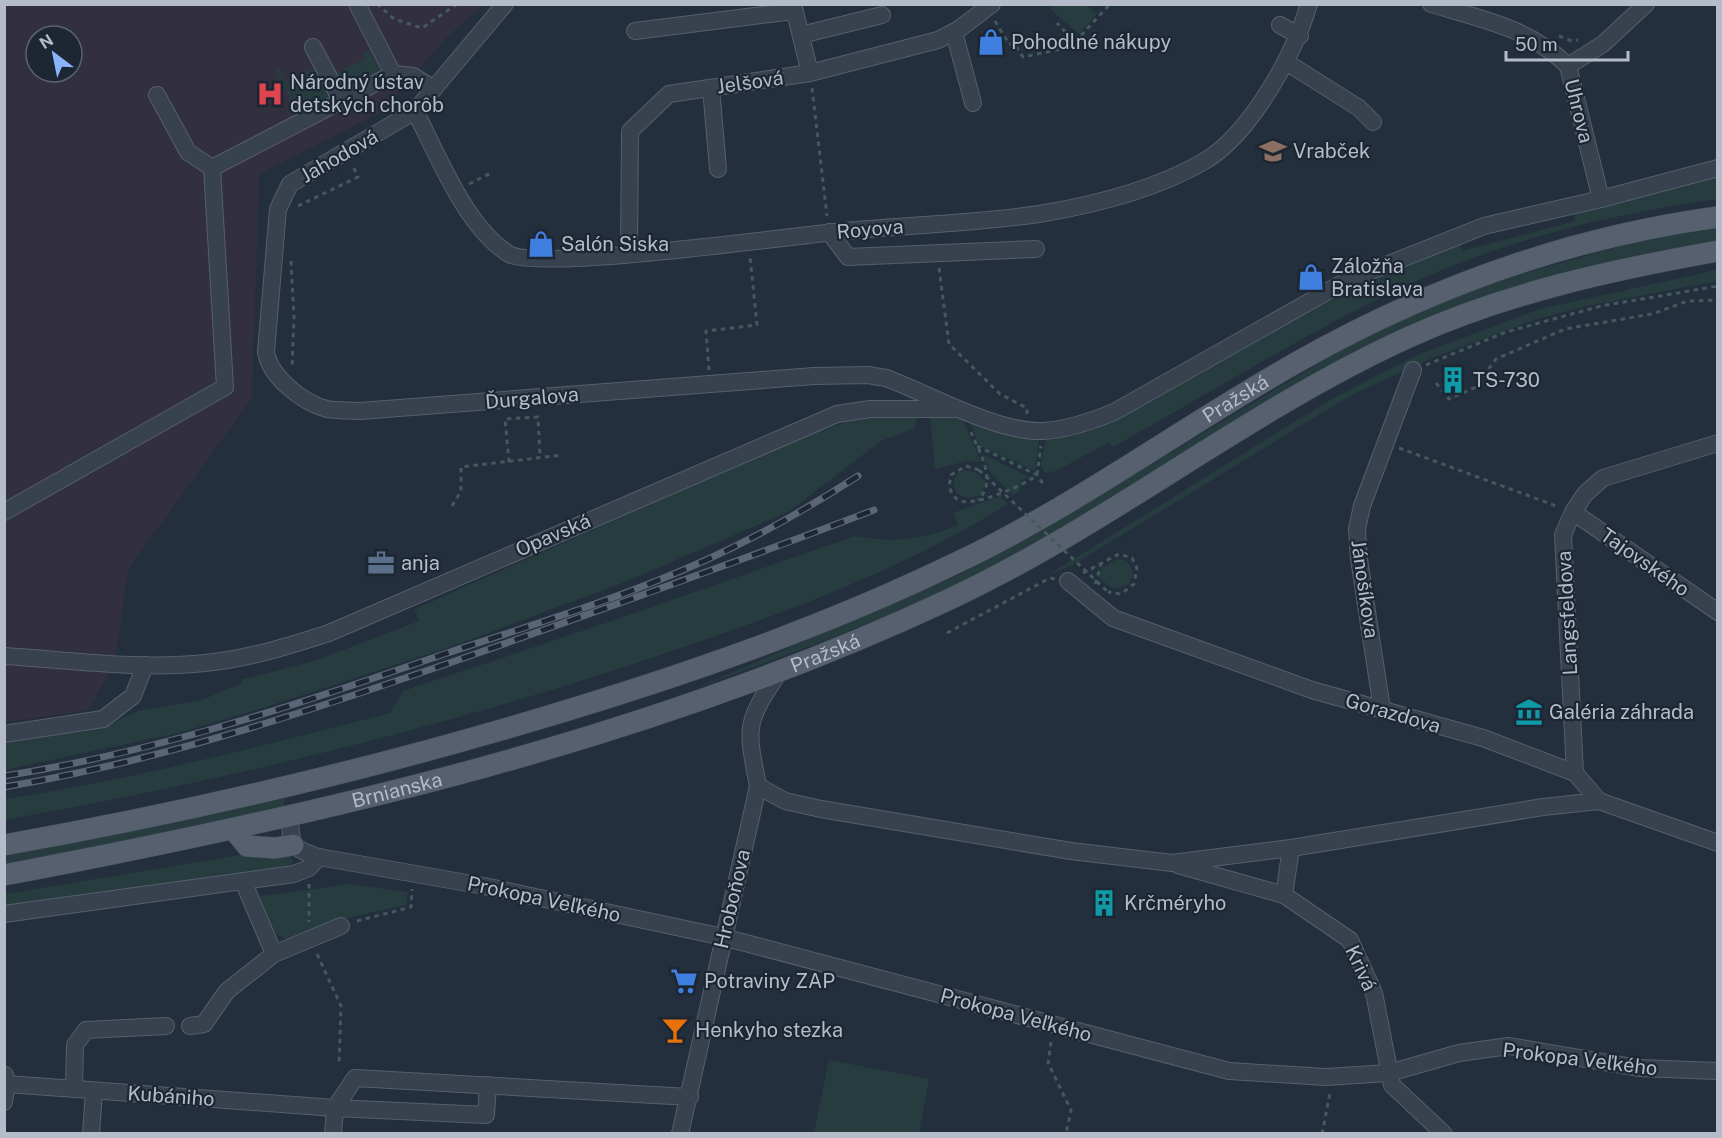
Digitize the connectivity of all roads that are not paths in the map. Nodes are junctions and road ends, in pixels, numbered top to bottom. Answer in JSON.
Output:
{"nodes":[{"id":1,"x":357,"y":4,"type":"edge"},
{"id":2,"x":505,"y":4,"type":"edge"},
{"id":3,"x":1310,"y":4,"type":"edge"},
{"id":4,"x":1431,"y":4,"type":"edge"},
{"id":5,"x":1646,"y":4,"type":"edge"},
{"id":6,"x":794,"y":8,"type":"edge"},
{"id":7,"x":993,"y":12,"type":"edge"},
{"id":8,"x":882,"y":15,"type":"dead end"},
{"id":9,"x":1280,"y":25,"type":"dead end"},
{"id":10,"x":635,"y":31,"type":"dead end"},
{"id":11,"x":954,"y":32,"type":"junction"},
{"id":12,"x":801,"y":35,"type":"junction"},
{"id":13,"x":1300,"y":36,"type":"junction"},
{"id":14,"x":313,"y":46,"type":"dead end"},
{"id":15,"x":1286,"y":63,"type":"junction"},
{"id":16,"x":1568,"y":66,"type":"junction"},
{"id":17,"x":393,"y":74,"type":"junction"},
{"id":18,"x":810,"y":74,"type":"junction"},
{"id":19,"x":711,"y":88,"type":"junction"},
{"id":20,"x":434,"y":89,"type":"junction"},
{"id":21,"x":158,"y":96,"type":"dead end"},
{"id":22,"x":342,"y":102,"type":"junction"},
{"id":23,"x":973,"y":103,"type":"dead end"},
{"id":24,"x":416,"y":111,"type":"junction"},
{"id":25,"x":1373,"y":122,"type":"dead end"},
{"id":26,"x":212,"y":168,"type":"junction"},
{"id":27,"x":1718,"y":168,"type":"edge"},
{"id":28,"x":718,"y":169,"type":"dead end"},
{"id":29,"x":1601,"y":199,"type":"junction"},
{"id":30,"x":284,"y":210,"type":"joint"},
{"id":31,"x":1718,"y":217,"type":"edge"},
{"id":32,"x":829,"y":232,"type":"junction"},
{"id":33,"x":1036,"y":249,"type":"dead end"},
{"id":34,"x":1718,"y":250,"type":"edge"},
{"id":35,"x":629,"y":254,"type":"junction"},
{"id":36,"x":1413,"y":370,"type":"road end"},
{"id":37,"x":961,"y":409,"type":"junction"},
{"id":38,"x":1718,"y":443,"type":"edge"},
{"id":39,"x":4,"y":512,"type":"edge"},
{"id":40,"x":1573,"y":512,"type":"junction"},
{"id":41,"x":1068,"y":581,"type":"road end"},
{"id":42,"x":1718,"y":612,"type":"edge"},
{"id":43,"x":777,"y":640,"type":"joint"},
{"id":44,"x":4,"y":656,"type":"edge"},
{"id":45,"x":145,"y":665,"type":"junction"},
{"id":46,"x":780,"y":671,"type":"junction"},
{"id":47,"x":1382,"y":709,"type":"junction"},
{"id":48,"x":4,"y":734,"type":"edge"},
{"id":49,"x":1575,"y":773,"type":"junction"},
{"id":50,"x":305,"y":783,"type":"junction"},
{"id":51,"x":758,"y":786,"type":"junction"},
{"id":52,"x":1599,"y":801,"type":"junction"},
{"id":53,"x":290,"y":817,"type":"junction"},
{"id":54,"x":234,"y":830,"type":"junction"},
{"id":55,"x":1718,"y":843,"type":"edge"},
{"id":56,"x":4,"y":845,"type":"edge"},
{"id":57,"x":293,"y":845,"type":"junction"},
{"id":58,"x":1291,"y":848,"type":"junction"},
{"id":59,"x":319,"y":857,"type":"junction"},
{"id":60,"x":1172,"y":863,"type":"junction"},
{"id":61,"x":4,"y":875,"type":"edge"},
{"id":62,"x":243,"y":881,"type":"junction"},
{"id":63,"x":1284,"y":895,"type":"junction"},
{"id":64,"x":4,"y":914,"type":"edge"},
{"id":65,"x":340,"y":926,"type":"road end"},
{"id":66,"x":723,"y":937,"type":"junction"},
{"id":67,"x":274,"y":954,"type":"junction"},
{"id":68,"x":166,"y":1026,"type":"dead end"},
{"id":69,"x":190,"y":1026,"type":"dead end"},
{"id":70,"x":1718,"y":1071,"type":"edge"},
{"id":71,"x":1389,"y":1073,"type":"junction"},
{"id":72,"x":6,"y":1079,"type":"edge"},
{"id":73,"x":488,"y":1085,"type":"junction"},
{"id":74,"x":74,"y":1089,"type":"junction"},
{"id":75,"x":94,"y":1091,"type":"junction"},
{"id":76,"x":690,"y":1097,"type":"junction"},
{"id":77,"x":4,"y":1102,"type":"edge"},
{"id":78,"x":335,"y":1108,"type":"junction"},
{"id":79,"x":92,"y":1134,"type":"edge"},
{"id":80,"x":333,"y":1134,"type":"edge"},
{"id":81,"x":680,"y":1134,"type":"edge"},
{"id":82,"x":1444,"y":1134,"type":"edge"}],
"edges":[{"from":1,"to":17,"type":"street"},
{"from":2,"to":20,"type":"street","name":"Jahodová"},
{"from":3,"to":13,"type":"street","name":"Royova"},
{"from":4,"to":16,"type":"street","name":"Uhrova"},
{"from":5,"to":16,"type":"street"},
{"from":6,"to":10,"type":"street"},
{"from":6,"to":12,"type":"street"},
{"from":7,"to":11,"type":"street","name":"Jelšová"},
{"from":8,"to":12,"type":"street"},
{"from":9,"to":13,"type":"street"},
{"from":11,"to":18,"type":"street","name":"Jelšová"},
{"from":11,"to":23,"type":"street"},
{"from":12,"to":18,"type":"street"},
{"from":13,"to":15,"type":"street","name":"Royova"},
{"from":14,"to":22,"type":"street"},
{"from":15,"to":25,"type":"street"},
{"from":15,"to":32,"type":"street","name":"Royova"},
{"from":16,"to":29,"type":"street","name":"Uhrova"},
{"from":17,"to":20,"type":"street"},
{"from":17,"to":22,"type":"street"},
{"from":18,"to":19,"type":"street","name":"Jelšová"},
{"from":19,"to":28,"type":"street"},
{"from":19,"to":35,"type":"street","name":"Jelšová"},
{"from":20,"to":24,"type":"street","name":"Jahodová"},
{"from":21,"to":26,"type":"street"},
{"from":22,"to":26,"type":"street"},
{"from":24,"to":30,"type":"street","name":"Jahodová"},
{"from":24,"to":35,"type":"street","name":"Royova"},
{"from":26,"to":39,"type":"street"},
{"from":27,"to":29,"type":"street"},
{"from":29,"to":37,"type":"street"},
{"from":30,"to":37,"type":"street","name":"Ďurgalova"},
{"from":31,"to":43,"type":"main road","name":"Pražská"},
{"from":32,"to":33,"type":"street"},
{"from":32,"to":35,"type":"street","name":"Royova"},
{"from":34,"to":46,"type":"main road","name":"Pražská"},
{"from":36,"to":47,"type":"street","name":"Jánošíkova"},
{"from":37,"to":45,"type":"street","name":"Opavská"},
{"from":38,"to":40,"type":"street","name":"Langsfeldova"},
{"from":40,"to":42,"type":"street","name":"Tajovského"},
{"from":40,"to":49,"type":"street","name":"Langsfeldova"},
{"from":41,"to":47,"type":"street","name":"Gorazdova"},
{"from":43,"to":50,"type":"main road","name":"Brnianska"},
{"from":44,"to":45,"type":"street","name":"Opavská"},
{"from":45,"to":48,"type":"street"},
{"from":46,"to":51,"type":"street","name":"Hroboňova"},
{"from":46,"to":53,"type":"main road","name":"Brnianska"},
{"from":47,"to":49,"type":"street","name":"Gorazdova"},
{"from":49,"to":52,"type":"street","name":"Gorazdova"},
{"from":50,"to":53,"type":"main road"},
{"from":50,"to":56,"type":"main road","name":"Brnianska"},
{"from":51,"to":60,"type":"street"},
{"from":51,"to":66,"type":"street","name":"Hroboňova"},
{"from":52,"to":55,"type":"street","name":"Gorazdova"},
{"from":52,"to":58,"type":"street"},
{"from":53,"to":54,"type":"main road","name":"Brnianska"},
{"from":53,"to":57,"type":"street"},
{"from":54,"to":57,"type":"main road"},
{"from":54,"to":61,"type":"main road","name":"Brnianska"},
{"from":57,"to":59,"type":"street","name":"Prokopa Veľkého"},
{"from":58,"to":60,"type":"street"},
{"from":58,"to":63,"type":"street"},
{"from":59,"to":62,"type":"street"},
{"from":59,"to":66,"type":"street","name":"Prokopa Veľkého"},
{"from":60,"to":63,"type":"street"},
{"from":62,"to":64,"type":"street"},
{"from":62,"to":67,"type":"street"},
{"from":63,"to":71,"type":"street","name":"Krivá"},
{"from":65,"to":67,"type":"street"},
{"from":66,"to":71,"type":"street","name":"Prokopa Veľkého"},
{"from":66,"to":76,"type":"street","name":"Hroboňova"},
{"from":67,"to":69,"type":"street"},
{"from":68,"to":74,"type":"street"},
{"from":70,"to":71,"type":"street","name":"Prokopa Veľkého"},
{"from":71,"to":82,"type":"street"},
{"from":72,"to":74,"type":"street","name":"Kubániho"},
{"from":72,"to":77,"type":"street"},
{"from":73,"to":76,"type":"street"},
{"from":73,"to":78,"type":"street"},
{"from":73,"to":78,"type":"street","name":"Kubániho"},
{"from":74,"to":75,"type":"street","name":"Kubániho"},
{"from":75,"to":78,"type":"street","name":"Kubániho"},
{"from":75,"to":79,"type":"street"},
{"from":76,"to":81,"type":"street","name":"Hroboňova"},
{"from":78,"to":80,"type":"street"}]}
